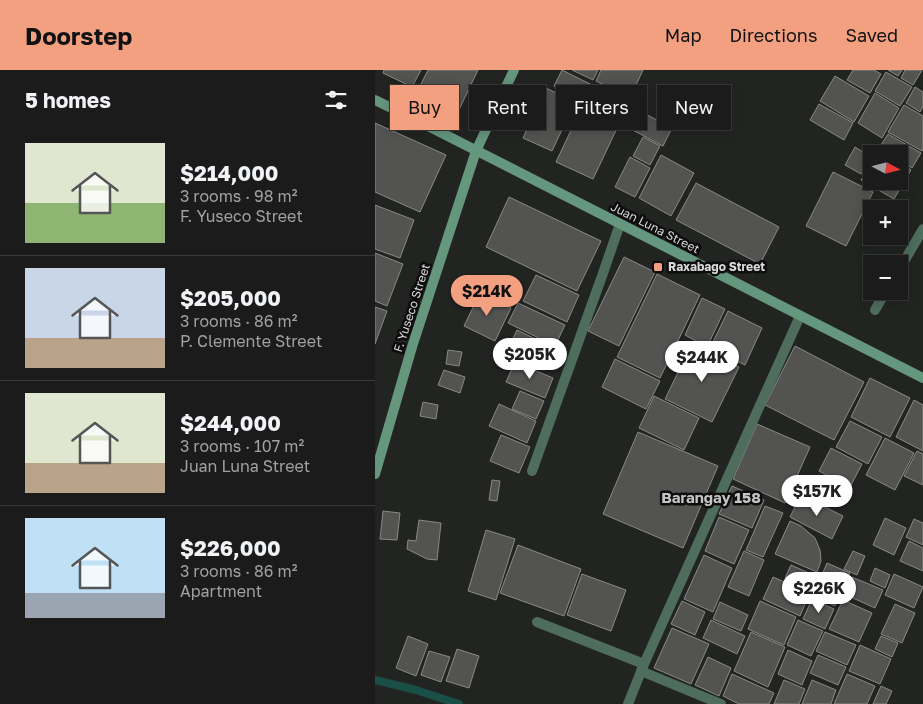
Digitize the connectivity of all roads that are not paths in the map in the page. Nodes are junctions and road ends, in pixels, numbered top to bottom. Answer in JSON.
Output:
{"nodes":[{"id":1,"x":515,"y":70,"type":"edge"},
{"id":2,"x":375,"y":100,"type":"edge"},
{"id":3,"x":476,"y":150,"type":"junction"},
{"id":4,"x":620,"y":224,"type":"junction"},
{"id":5,"x":923,"y":229,"type":"edge"},
{"id":6,"x":908,"y":255,"type":"edge"},
{"id":7,"x":881,"y":300,"type":"edge"},
{"id":8,"x":875,"y":310,"type":"dead end"},
{"id":9,"x":801,"y":316,"type":"junction"},
{"id":10,"x":923,"y":378,"type":"edge"},
{"id":11,"x":375,"y":469,"type":"edge"},
{"id":12,"x":532,"y":471,"type":"dead end"},
{"id":13,"x":537,"y":622,"type":"dead end"},
{"id":14,"x":643,"y":667,"type":"junction"},
{"id":15,"x":628,"y":704,"type":"edge"},
{"id":16,"x":721,"y":704,"type":"edge"}],
"edges":[{"from":1,"to":3,"type":"main road"},
{"from":2,"to":3,"type":"main road","name":"Juan Luna Street"},
{"from":3,"to":4,"type":"main road","name":"Juan Luna Street"},
{"from":3,"to":11,"type":"main road","name":"F. Yuseco Street"},
{"from":4,"to":9,"type":"main road","name":"Juan Luna Street"},
{"from":4,"to":12,"type":"street"},
{"from":5,"to":6,"type":"street"},
{"from":7,"to":8,"type":"street"},
{"from":9,"to":10,"type":"main road","name":"Juan Luna Street"},
{"from":9,"to":14,"type":"street"},
{"from":13,"to":14,"type":"street"},
{"from":14,"to":15,"type":"street"},
{"from":14,"to":16,"type":"street"}]}
